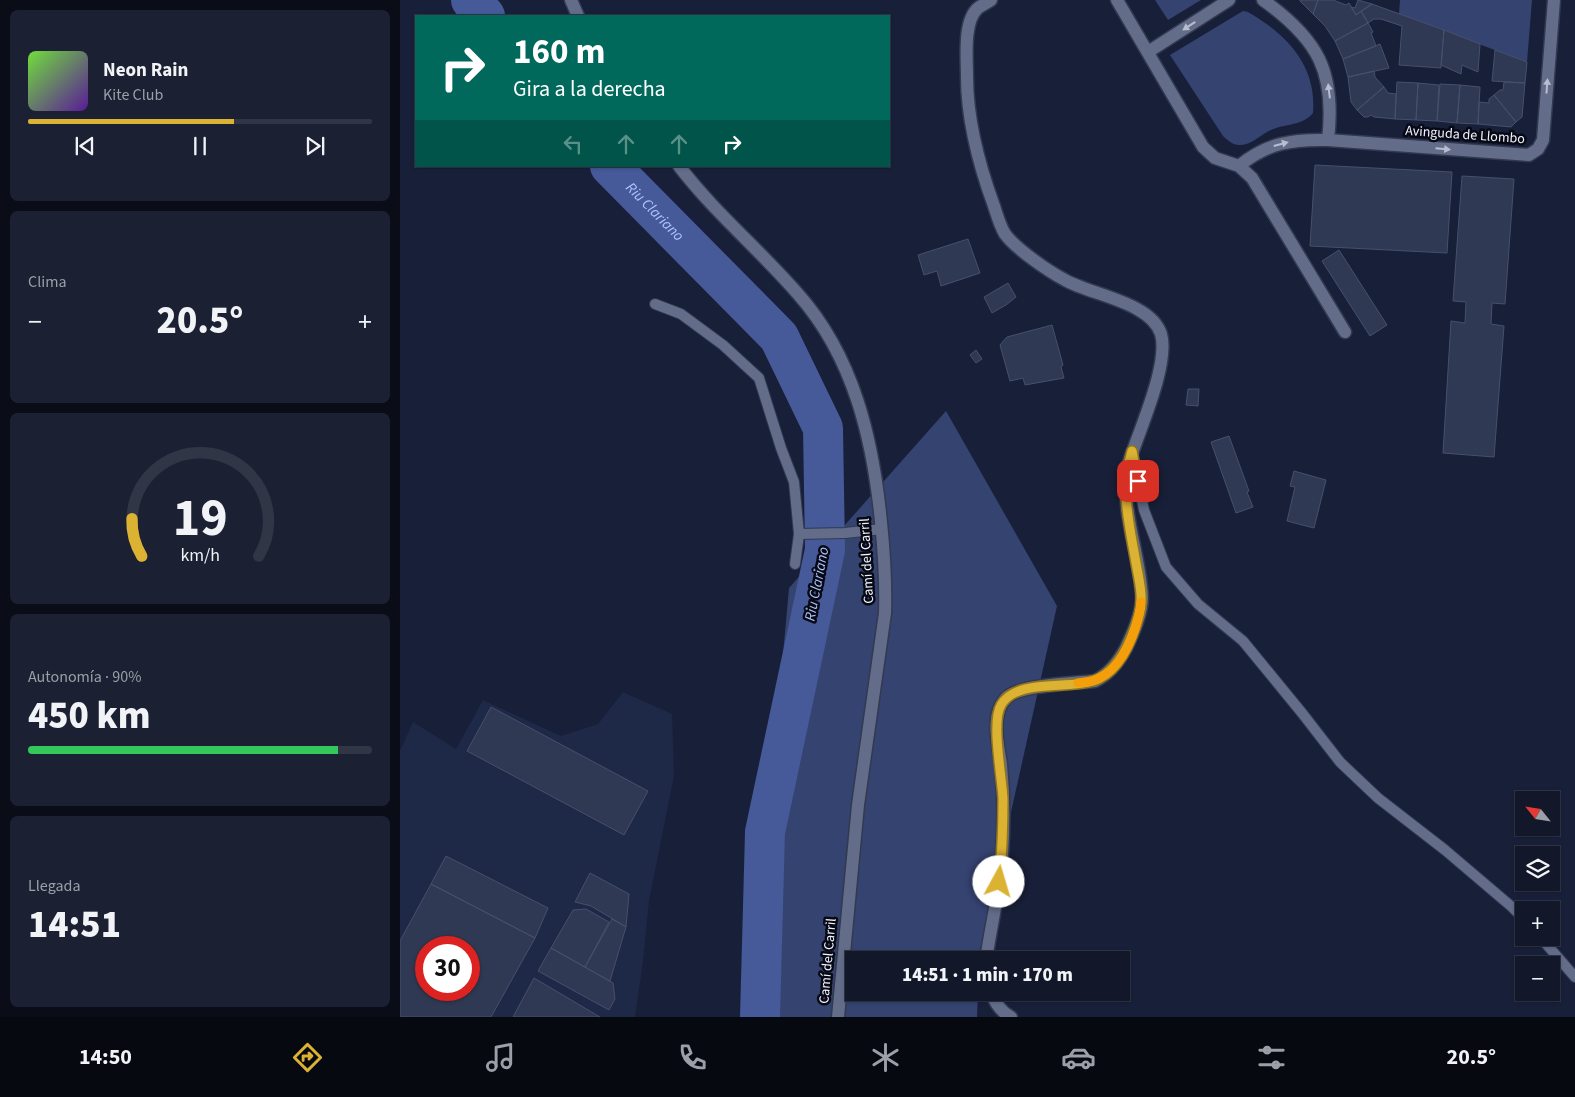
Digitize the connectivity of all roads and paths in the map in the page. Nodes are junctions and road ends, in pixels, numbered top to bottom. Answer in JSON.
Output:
{"nodes":[{"id":1,"x":571,"y":0,"type":"edge"},
{"id":2,"x":1117,"y":0,"type":"edge"},
{"id":3,"x":1230,"y":0,"type":"edge"},
{"id":4,"x":1263,"y":0,"type":"edge"},
{"id":5,"x":1554,"y":0,"type":"edge"},
{"id":6,"x":987,"y":1,"type":"edge"},
{"id":7,"x":578,"y":15,"type":"edge"},
{"id":8,"x":1148,"y":52,"type":"junction"},
{"id":9,"x":1328,"y":140,"type":"junction"},
{"id":10,"x":1239,"y":166,"type":"junction"},
{"id":11,"x":680,"y":167,"type":"edge"},
{"id":12,"x":655,"y":304,"type":"dead end"},
{"id":13,"x":1345,"y":332,"type":"dead end"},
{"id":14,"x":1132,"y":451,"type":"junction"},
{"id":15,"x":882,"y":530,"type":"junction"},
{"id":16,"x":804,"y":534,"type":"junction"},
{"id":17,"x":795,"y":564,"type":"dead end"},
{"id":18,"x":1515,"y":910,"type":"edge"},
{"id":19,"x":1548,"y":946,"type":"edge"},
{"id":20,"x":987,"y":951,"type":"edge"},
{"id":21,"x":1575,"y":977,"type":"edge"},
{"id":22,"x":995,"y":1001,"type":"edge"},
{"id":23,"x":838,"y":1017,"type":"edge"},
{"id":24,"x":1011,"y":1017,"type":"edge"}],
"edges":[{"from":1,"to":7,"type":"street"},
{"from":2,"to":8,"type":"street"},
{"from":3,"to":8,"type":"street","one_way":true},
{"from":9,"to":4,"type":"street","one_way":true},
{"from":9,"to":5,"type":"street","name":"Avinguda de Llombo","one_way":true},
{"from":6,"to":14,"type":"street"},
{"from":8,"to":10,"type":"street"},
{"from":10,"to":9,"type":"street","name":"Avinguda de Llombo","one_way":true},
{"from":10,"to":13,"type":"street"},
{"from":11,"to":15,"type":"street","name":"Camí del Carril"},
{"from":12,"to":16,"type":"lane"},
{"from":14,"to":18,"type":"lane"},
{"from":14,"to":20,"type":"street"},
{"from":15,"to":16,"type":"lane"},
{"from":15,"to":23,"type":"street","name":"Camí del Carril"},
{"from":16,"to":17,"type":"lane"},
{"from":19,"to":21,"type":"lane"},
{"from":22,"to":24,"type":"street"}]}
